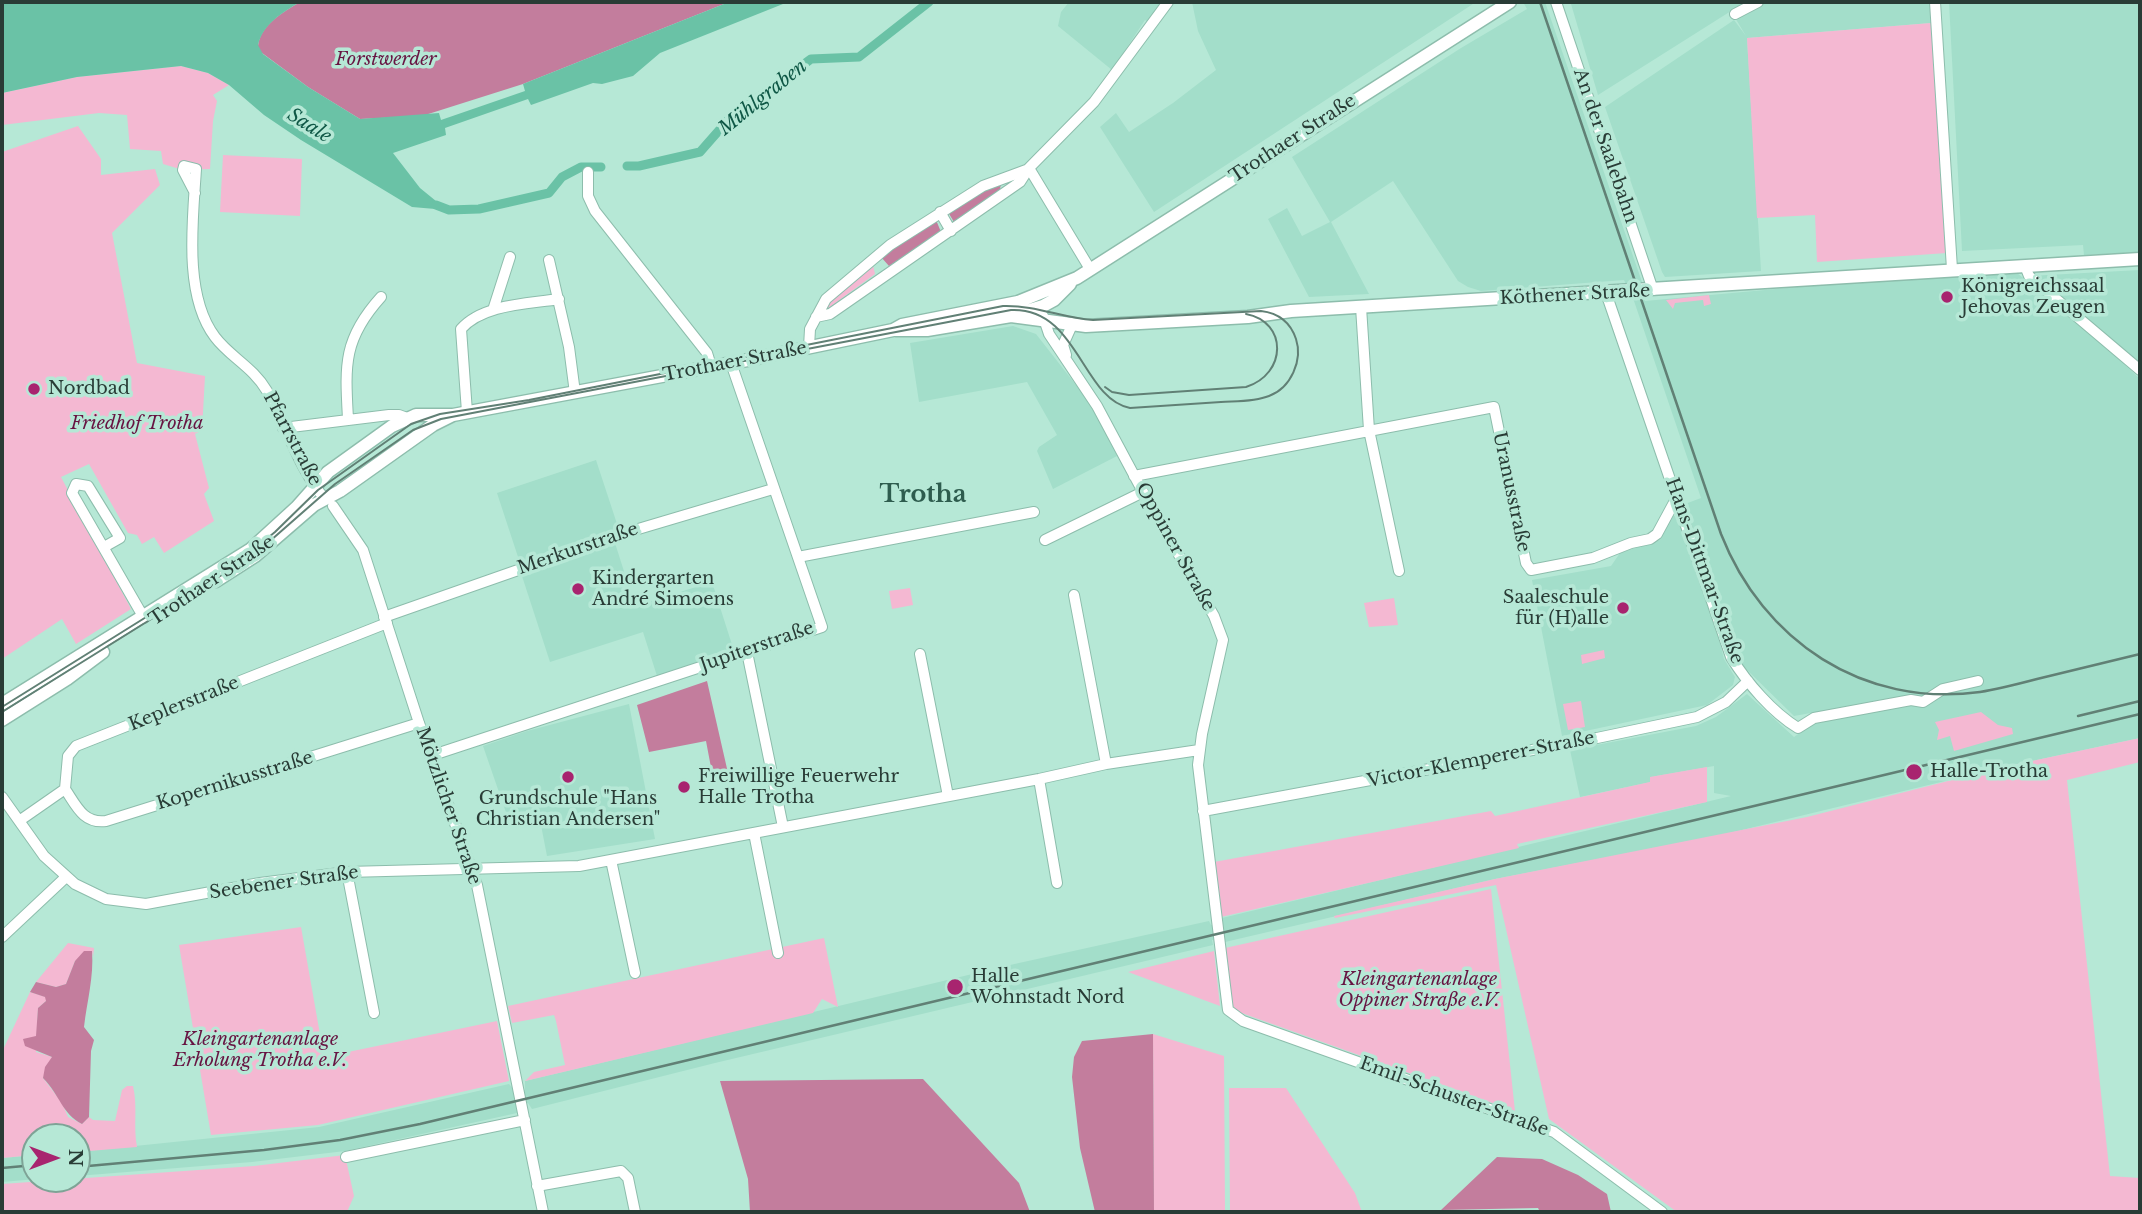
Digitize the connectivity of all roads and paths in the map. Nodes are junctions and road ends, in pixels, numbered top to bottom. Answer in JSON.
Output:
{"nodes":[{"id":1,"x":1168,"y":2,"type":"edge"},
{"id":2,"x":1510,"y":2,"type":"edge"},
{"id":3,"x":1556,"y":2,"type":"edge"},
{"id":4,"x":1758,"y":2,"type":"edge"},
{"id":5,"x":1935,"y":2,"type":"edge"},
{"id":6,"x":1735,"y":14,"type":"dead end"},
{"id":7,"x":1029,"y":168,"type":"junction"},
{"id":8,"x":588,"y":172,"type":"dead end"},
{"id":9,"x":1003,"y":178,"type":"junction"},
{"id":10,"x":1009,"y":190,"type":"junction"},
{"id":11,"x":195,"y":193,"type":"dead end"},
{"id":12,"x":940,"y":212,"type":"junction"},
{"id":13,"x":951,"y":231,"type":"junction"},
{"id":14,"x":877,"y":256,"type":"junction"},
{"id":15,"x":510,"y":257,"type":"dead end"},
{"id":16,"x":2140,"y":259,"type":"edge"},
{"id":17,"x":549,"y":260,"type":"dead end"},
{"id":18,"x":2025,"y":265,"type":"junction"},
{"id":19,"x":1090,"y":269,"type":"junction"},
{"id":20,"x":1952,"y":269,"type":"junction"},
{"id":21,"x":888,"y":273,"type":"junction"},
{"id":22,"x":1077,"y":278,"type":"junction"},
{"id":23,"x":1054,"y":288,"type":"junction"},
{"id":24,"x":1653,"y":290,"type":"junction"},
{"id":25,"x":1606,"y":293,"type":"junction"},
{"id":26,"x":381,"y":297,"type":"dead end"},
{"id":27,"x":559,"y":299,"type":"junction"},
{"id":28,"x":1043,"y":306,"type":"junction"},
{"id":29,"x":1361,"y":307,"type":"junction"},
{"id":30,"x":493,"y":310,"type":"junction"},
{"id":31,"x":1011,"y":316,"type":"junction"},
{"id":32,"x":816,"y":317,"type":"junction"},
{"id":33,"x":1043,"y":320,"type":"junction"},
{"id":34,"x":1072,"y":325,"type":"junction"},
{"id":35,"x":892,"y":330,"type":"junction"},
{"id":36,"x":809,"y":347,"type":"junction"},
{"id":37,"x":1066,"y":359,"type":"junction"},
{"id":38,"x":731,"y":363,"type":"junction"},
{"id":39,"x":711,"y":366,"type":"junction"},
{"id":40,"x":2140,"y":370,"type":"edge"},
{"id":41,"x":575,"y":393,"type":"junction"},
{"id":42,"x":467,"y":412,"type":"junction"},
{"id":43,"x":453,"y":415,"type":"junction"},
{"id":44,"x":407,"y":418,"type":"junction"},
{"id":45,"x":348,"y":419,"type":"junction"},
{"id":46,"x":283,"y":428,"type":"junction"},
{"id":47,"x":1369,"y":430,"type":"junction"},
{"id":48,"x":1134,"y":476,"type":"junction"},
{"id":49,"x":314,"y":486,"type":"junction"},
{"id":50,"x":773,"y":489,"type":"junction"},
{"id":51,"x":1143,"y":492,"type":"junction"},
{"id":52,"x":1677,"y":497,"type":"junction"},
{"id":53,"x":329,"y":503,"type":"junction"},
{"id":54,"x":1034,"y":512,"type":"dead end"},
{"id":55,"x":1045,"y":540,"type":"dead end"},
{"id":56,"x":104,"y":547,"type":"junction"},
{"id":57,"x":798,"y":557,"type":"junction"},
{"id":58,"x":1399,"y":571,"type":"dead end"},
{"id":59,"x":1074,"y":595,"type":"dead end"},
{"id":60,"x":144,"y":618,"type":"junction"},
{"id":61,"x":386,"y":620,"type":"junction"},
{"id":62,"x":747,"y":652,"type":"junction"},
{"id":63,"x":920,"y":654,"type":"dead end"},
{"id":64,"x":1748,"y":681,"type":"junction"},
{"id":65,"x":1978,"y":681,"type":"dead end"},
{"id":66,"x":2,"y":704,"type":"edge"},
{"id":67,"x":2,"y":720,"type":"edge"},
{"id":68,"x":419,"y":723,"type":"junction"},
{"id":69,"x":1199,"y":750,"type":"junction"},
{"id":70,"x":430,"y":756,"type":"junction"},
{"id":71,"x":1106,"y":764,"type":"junction"},
{"id":72,"x":1039,"y":779,"type":"junction"},
{"id":73,"x":65,"y":789,"type":"junction"},
{"id":74,"x":948,"y":796,"type":"junction"},
{"id":75,"x":2,"y":797,"type":"edge"},
{"id":76,"x":1203,"y":811,"type":"junction"},
{"id":77,"x":19,"y":821,"type":"junction"},
{"id":78,"x":783,"y":827,"type":"junction"},
{"id":79,"x":754,"y":833,"type":"junction"},
{"id":80,"x":611,"y":860,"type":"junction"},
{"id":81,"x":470,"y":868,"type":"junction"},
{"id":82,"x":347,"y":872,"type":"junction"},
{"id":83,"x":66,"y":877,"type":"junction"},
{"id":84,"x":1057,"y":883,"type":"dead end"},
{"id":85,"x":2,"y":937,"type":"edge"},
{"id":86,"x":778,"y":953,"type":"dead end"},
{"id":87,"x":635,"y":973,"type":"dead end"},
{"id":88,"x":374,"y":1013,"type":"dead end"},
{"id":89,"x":1230,"y":1013,"type":"joint"},
{"id":90,"x":525,"y":1119,"type":"junction"},
{"id":91,"x":346,"y":1157,"type":"dead end"},
{"id":92,"x":537,"y":1186,"type":"junction"},
{"id":93,"x":542,"y":1212,"type":"edge"},
{"id":94,"x":635,"y":1212,"type":"edge"},
{"id":95,"x":1662,"y":1212,"type":"edge"}],
"edges":[{"from":1,"to":7,"type":"street"},
{"from":2,"to":19,"type":"main road","name":"Trothaer Straße"},
{"from":3,"to":24,"type":"street","name":"An der Saalebahn"},
{"from":4,"to":6,"type":"street"},
{"from":5,"to":20,"type":"street"},
{"from":7,"to":9,"type":"street"},
{"from":7,"to":10,"type":"street"},
{"from":7,"to":19,"type":"street"},
{"from":8,"to":39,"type":"street"},
{"from":9,"to":10,"type":"street"},
{"from":9,"to":12,"type":"street"},
{"from":10,"to":13,"type":"street"},
{"from":11,"to":46,"type":"street","name":"Pfarrstraße"},
{"from":12,"to":13,"type":"street"},
{"from":12,"to":14,"type":"street"},
{"from":13,"to":21,"type":"street"},
{"from":14,"to":21,"type":"street"},
{"from":14,"to":32,"type":"street"},
{"from":15,"to":30,"type":"street"},
{"from":16,"to":18,"type":"main road","name":"Köthener Straße"},
{"from":17,"to":27,"type":"street"},
{"from":18,"to":20,"type":"main road","name":"Köthener Straße"},
{"from":18,"to":40,"type":"street"},
{"from":19,"to":22,"type":"main road","name":"Trothaer Straße"},
{"from":20,"to":24,"type":"main road","name":"Köthener Straße"},
{"from":21,"to":32,"type":"street"},
{"from":22,"to":23,"type":"main road","name":"Trothaer Straße"},
{"from":22,"to":28,"type":"main road","name":"Trothaer Straße"},
{"from":23,"to":28,"type":"street"},
{"from":23,"to":35,"type":"main road","name":"Trothaer Straße"},
{"from":24,"to":25,"type":"main road","name":"Köthener Straße"},
{"from":25,"to":29,"type":"main road","name":"Köthener Straße"},
{"from":25,"to":52,"type":"street","name":"Hans-Dittmar-Straße"},
{"from":26,"to":45,"type":"street"},
{"from":27,"to":30,"type":"street"},
{"from":27,"to":41,"type":"street"},
{"from":28,"to":31,"type":"main road","name":"Trothaer Straße"},
{"from":28,"to":33,"type":"street","name":"Oppiner Straße"},
{"from":29,"to":34,"type":"main road","name":"Köthener Straße"},
{"from":29,"to":47,"type":"street"},
{"from":30,"to":42,"type":"street"},
{"from":31,"to":33,"type":"main road","name":"Köthener Straße"},
{"from":31,"to":35,"type":"main road","name":"Trothaer Straße"},
{"from":32,"to":36,"type":"street"},
{"from":33,"to":34,"type":"main road","name":"Köthener Straße"},
{"from":33,"to":37,"type":"street","name":"Oppiner Straße"},
{"from":34,"to":37,"type":"street"},
{"from":35,"to":36,"type":"main road","name":"Trothaer Straße"},
{"from":36,"to":38,"type":"main road","name":"Trothaer Straße"},
{"from":37,"to":48,"type":"street","name":"Oppiner Straße"},
{"from":38,"to":39,"type":"main road","name":"Trothaer Straße"},
{"from":38,"to":50,"type":"street","name":"Jupiterstraße"},
{"from":39,"to":41,"type":"main road","name":"Trothaer Straße"},
{"from":41,"to":42,"type":"main road","name":"Trothaer Straße"},
{"from":42,"to":43,"type":"main road","name":"Trothaer Straße"},
{"from":43,"to":44,"type":"main road","name":"Trothaer Straße"},
{"from":43,"to":53,"type":"main road","name":"Trothaer Straße"},
{"from":44,"to":45,"type":"street","name":"Trothaer Straße"},
{"from":44,"to":49,"type":"main road","name":"Trothaer Straße"},
{"from":45,"to":46,"type":"street","name":"Trothaer Straße"},
{"from":46,"to":49,"type":"street","name":"Pfarrstraße"},
{"from":47,"to":48,"type":"street","name":"Uranusstraße"},
{"from":47,"to":52,"type":"street","name":"Uranusstraße"},
{"from":47,"to":58,"type":"street"},
{"from":48,"to":51,"type":"street","name":"Oppiner Straße"},
{"from":49,"to":53,"type":"street","name":"Pfarrstraße"},
{"from":49,"to":60,"type":"main road","name":"Trothaer Straße"},
{"from":50,"to":57,"type":"street","name":"Jupiterstraße"},
{"from":50,"to":61,"type":"street","name":"Merkurstraße"},
{"from":51,"to":55,"type":"street"},
{"from":51,"to":69,"type":"street","name":"Oppiner Straße"},
{"from":52,"to":64,"type":"street","name":"Hans-Dittmar-Straße"},
{"from":53,"to":61,"type":"street","name":"Mötzlicher Straße"},
{"from":53,"to":67,"type":"main road","name":"Trothaer Straße"},
{"from":54,"to":57,"type":"street"},
{"from":56,"to":56,"type":"street"},
{"from":56,"to":60,"type":"street"},
{"from":57,"to":62,"type":"street","name":"Jupiterstraße"},
{"from":59,"to":71,"type":"street"},
{"from":60,"to":66,"type":"main road","name":"Trothaer Straße"},
{"from":61,"to":68,"type":"street","name":"Mötzlicher Straße"},
{"from":61,"to":73,"type":"street","name":"Keplerstraße"},
{"from":62,"to":70,"type":"street","name":"Jupiterstraße"},
{"from":62,"to":78,"type":"street"},
{"from":63,"to":74,"type":"street"},
{"from":64,"to":65,"type":"street","name":"Hans-Dittmar-Straße"},
{"from":64,"to":76,"type":"street","name":"Victor-Klemperer-Straße"},
{"from":68,"to":70,"type":"street","name":"Mötzlicher Straße"},
{"from":68,"to":73,"type":"street","name":"Kopernikusstraße"},
{"from":69,"to":71,"type":"street","name":"Seebener Straße"},
{"from":69,"to":76,"type":"street","name":"Oppiner Straße"},
{"from":70,"to":81,"type":"street","name":"Mötzlicher Straße"},
{"from":71,"to":72,"type":"street","name":"Seebener Straße"},
{"from":72,"to":74,"type":"street","name":"Seebener Straße"},
{"from":72,"to":84,"type":"street"},
{"from":73,"to":77,"type":"street"},
{"from":74,"to":78,"type":"street","name":"Seebener Straße"},
{"from":75,"to":77,"type":"street","name":"Seebener Straße"},
{"from":76,"to":89,"type":"street","name":"Oppiner Straße"},
{"from":77,"to":83,"type":"street","name":"Seebener Straße"},
{"from":78,"to":79,"type":"street","name":"Seebener Straße"},
{"from":79,"to":80,"type":"street","name":"Seebener Straße"},
{"from":79,"to":86,"type":"street"},
{"from":80,"to":81,"type":"street","name":"Seebener Straße"},
{"from":80,"to":87,"type":"street"},
{"from":81,"to":82,"type":"street","name":"Seebener Straße"},
{"from":81,"to":90,"type":"street","name":"Mötzlicher Straße"},
{"from":82,"to":83,"type":"street","name":"Seebener Straße"},
{"from":82,"to":88,"type":"street"},
{"from":83,"to":85,"type":"street"},
{"from":89,"to":95,"type":"street","name":"Emil-Schuster-Straße"},
{"from":90,"to":91,"type":"street"},
{"from":90,"to":92,"type":"street","name":"Mötzlicher Straße"},
{"from":92,"to":93,"type":"street","name":"Mötzlicher Straße"},
{"from":92,"to":94,"type":"street"}]}
